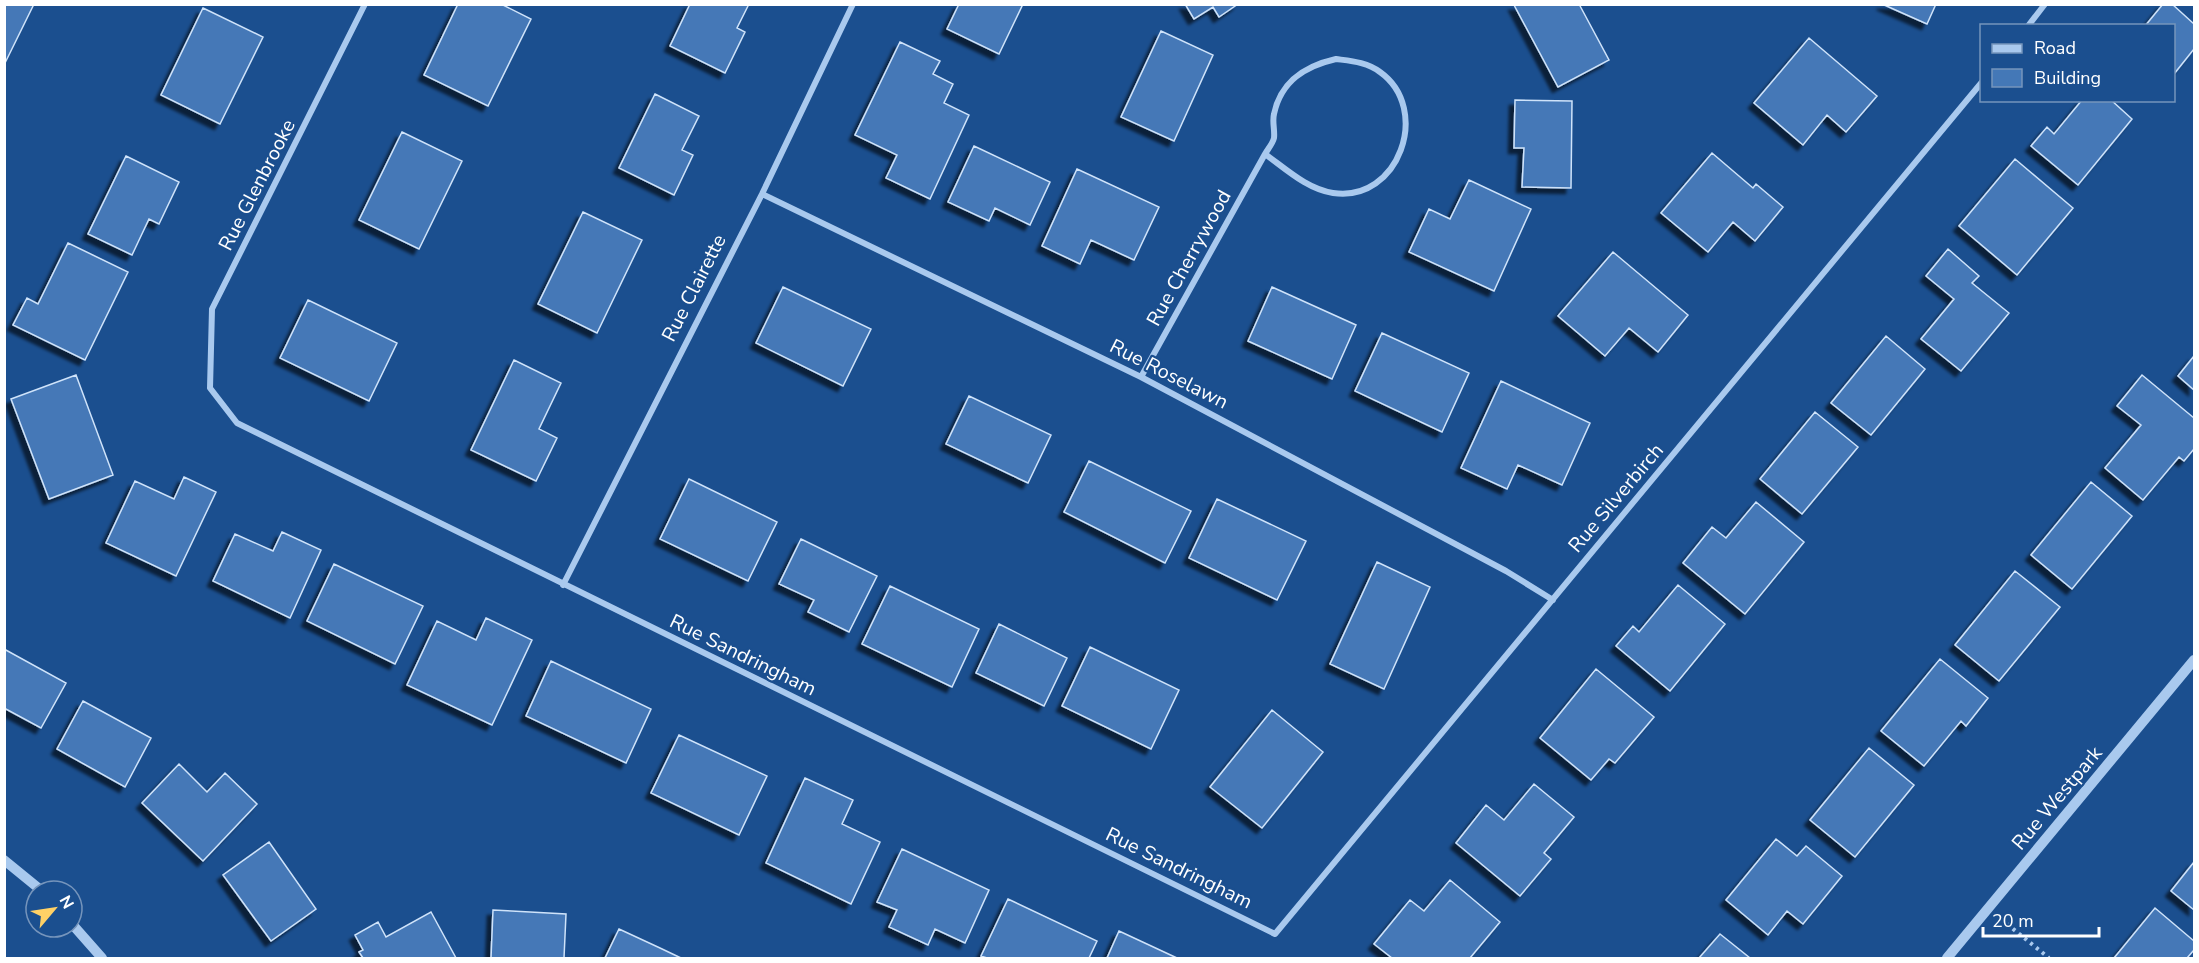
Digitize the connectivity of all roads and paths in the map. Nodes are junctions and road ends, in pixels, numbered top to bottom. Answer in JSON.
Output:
{"nodes":[{"id":1,"x":365,"y":4,"type":"edge"},
{"id":2,"x":853,"y":4,"type":"edge"},
{"id":3,"x":2045,"y":4,"type":"edge"},
{"id":4,"x":2030,"y":24,"type":"edge"},
{"id":5,"x":1980,"y":84,"type":"edge"},
{"id":6,"x":1265,"y":154,"type":"junction"},
{"id":7,"x":762,"y":194,"type":"junction"},
{"id":8,"x":1141,"y":377,"type":"junction"},
{"id":9,"x":210,"y":388,"type":"joint"},
{"id":10,"x":563,"y":585,"type":"junction"},
{"id":11,"x":1553,"y":600,"type":"junction"},
{"id":12,"x":2194,"y":660,"type":"edge"},
{"id":13,"x":4,"y":860,"type":"edge"},
{"id":14,"x":27,"y":879,"type":"edge"},
{"id":15,"x":1988,"y":908,"type":"junction"},
{"id":16,"x":1275,"y":934,"type":"joint"},
{"id":17,"x":84,"y":938,"type":"edge"},
{"id":18,"x":102,"y":958,"type":"edge"},
{"id":19,"x":1947,"y":958,"type":"edge"},
{"id":20,"x":2049,"y":958,"type":"edge"}],
"edges":[{"from":1,"to":9,"type":"street","name":"Rue Glenbrooke"},
{"from":2,"to":7,"type":"street","name":"Rue Clairette"},
{"from":3,"to":4,"type":"street"},
{"from":5,"to":11,"type":"street","name":"Rue Silverbirch"},
{"from":6,"to":6,"type":"street","name":"Rue Cherrywood"},
{"from":6,"to":8,"type":"street","name":"Rue Cherrywood"},
{"from":7,"to":8,"type":"street","name":"Rue Roselawn"},
{"from":7,"to":10,"type":"street","name":"Rue Clairette"},
{"from":8,"to":11,"type":"street","name":"Rue Roselawn"},
{"from":9,"to":10,"type":"street","name":"Rue Sandringham"},
{"from":10,"to":16,"type":"street","name":"Rue Sandringham"},
{"from":11,"to":16,"type":"street","name":"Rue Silverbirch"},
{"from":12,"to":15,"type":"street","name":"Rue Westpark"},
{"from":13,"to":14,"type":"street"},
{"from":15,"to":19,"type":"street","name":"Rue Westpark"},
{"from":15,"to":20,"type":"path"},
{"from":17,"to":18,"type":"street"}]}
